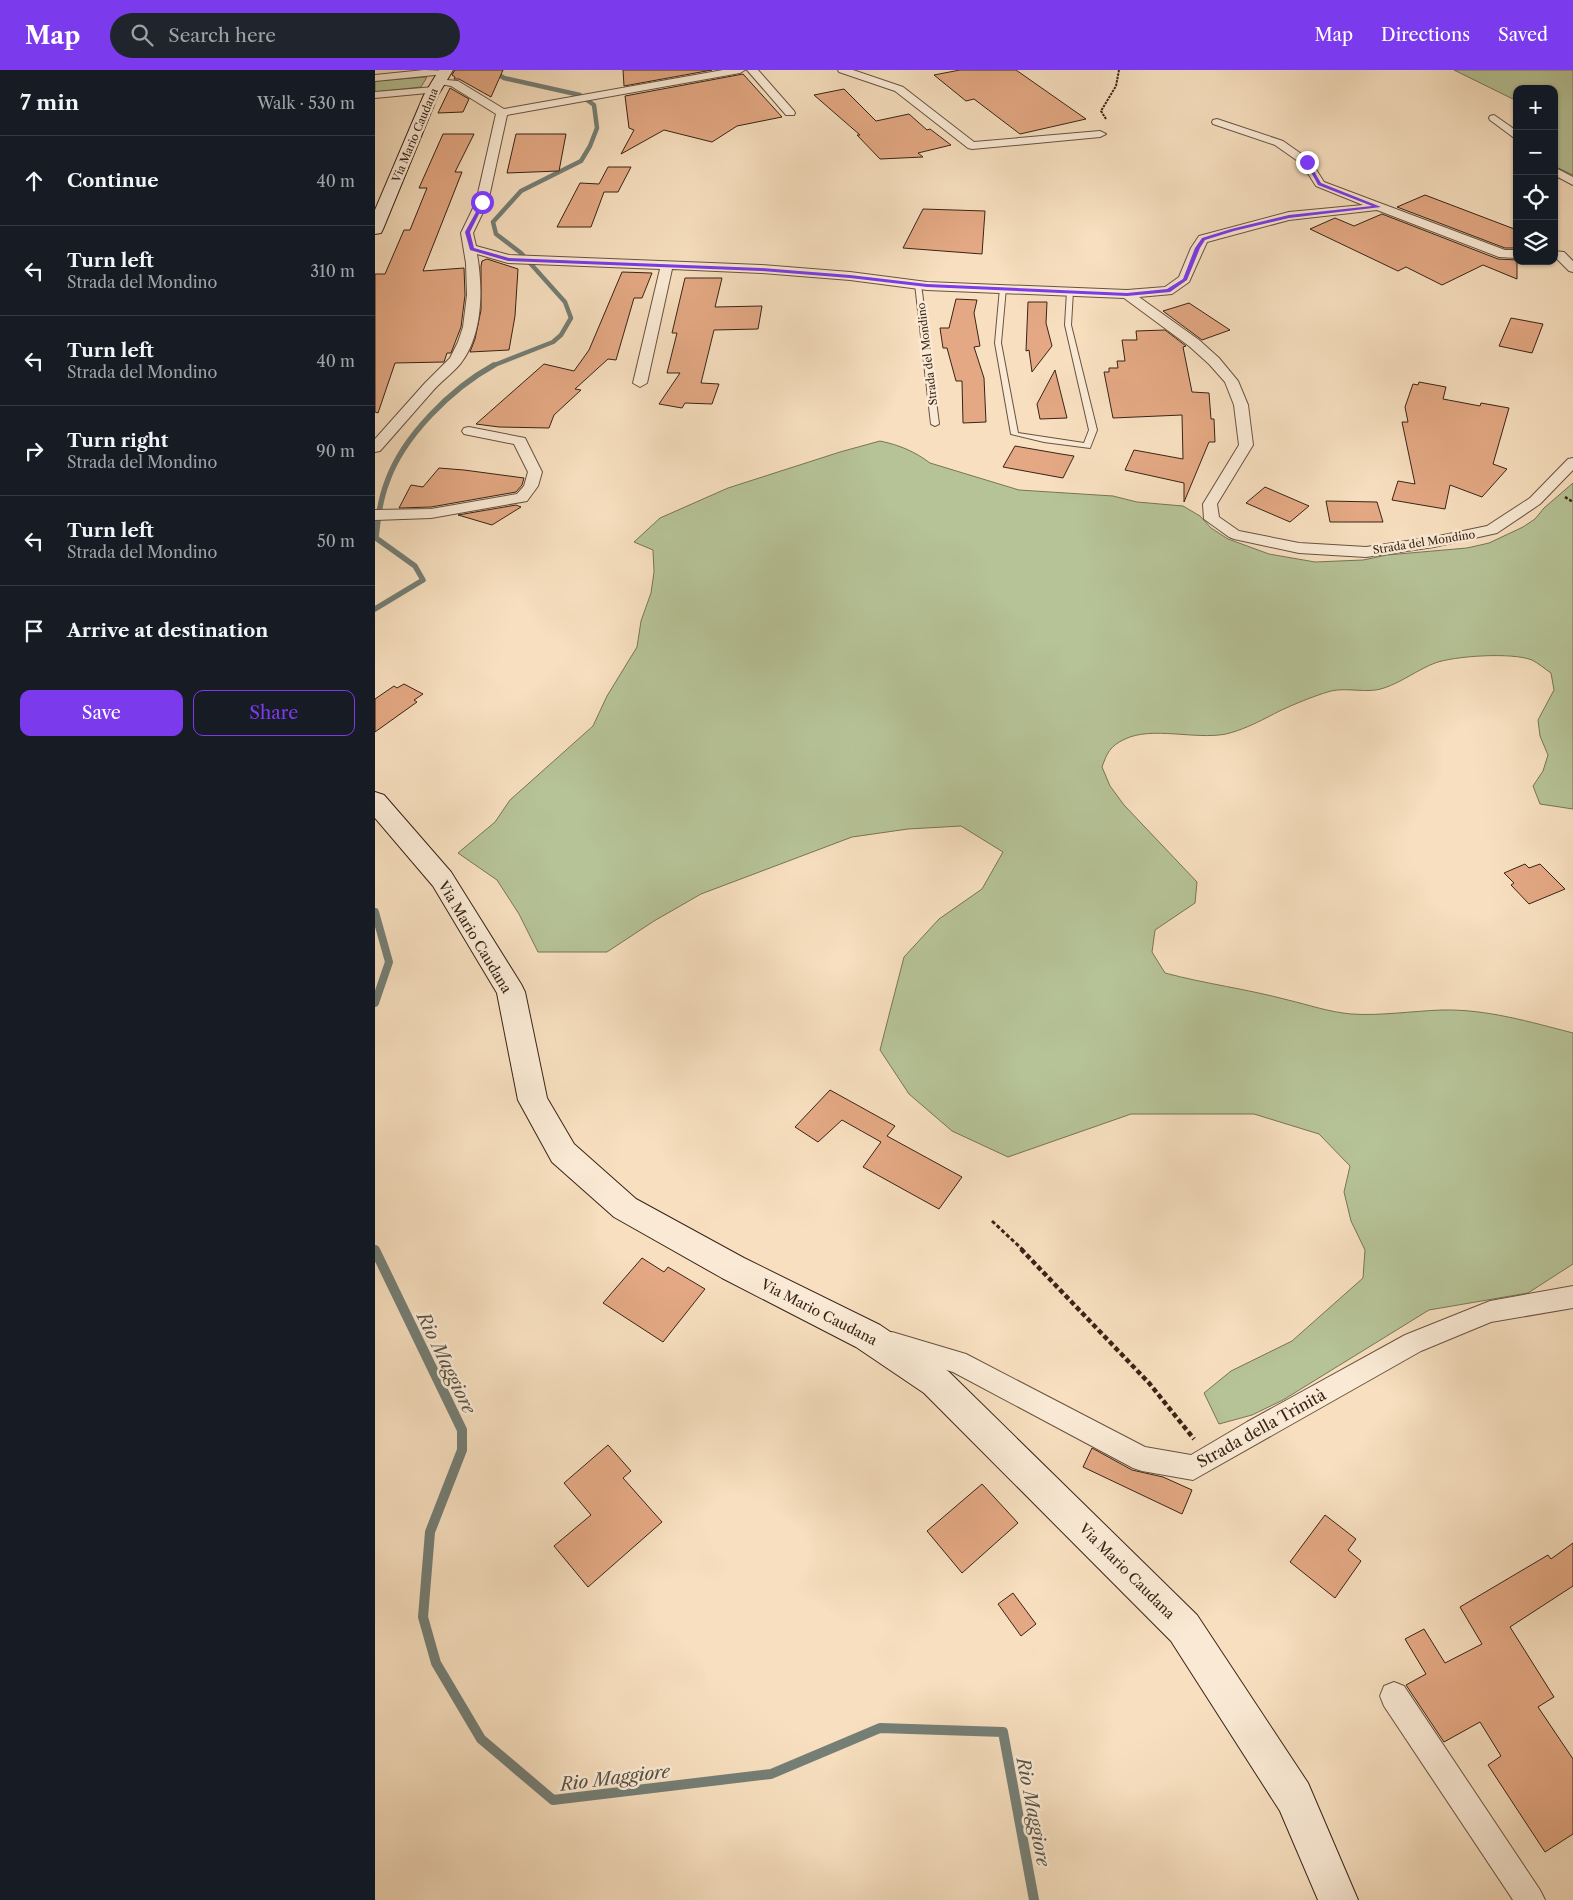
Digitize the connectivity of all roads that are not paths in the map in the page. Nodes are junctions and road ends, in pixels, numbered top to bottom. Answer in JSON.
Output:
{"nodes":[{"id":1,"x":740,"y":70,"type":"edge"},
{"id":2,"x":752,"y":70,"type":"edge"},
{"id":3,"x":843,"y":70,"type":"edge"},
{"id":4,"x":721,"y":72,"type":"edge"},
{"id":5,"x":375,"y":78,"type":"edge"},
{"id":6,"x":441,"y":78,"type":"edge"},
{"id":7,"x":375,"y":95,"type":"edge"},
{"id":8,"x":502,"y":113,"type":"junction"},
{"id":9,"x":790,"y":113,"type":"dead end"},
{"id":10,"x":1494,"y":118,"type":"dead end"},
{"id":11,"x":1217,"y":122,"type":"dead end"},
{"id":12,"x":1100,"y":134,"type":"road end"},
{"id":13,"x":1513,"y":134,"type":"edge"},
{"id":14,"x":1558,"y":173,"type":"edge"},
{"id":15,"x":1573,"y":182,"type":"edge"},
{"id":16,"x":1378,"y":207,"type":"junction"},
{"id":17,"x":375,"y":230,"type":"edge"},
{"id":18,"x":472,"y":249,"type":"junction"},
{"id":19,"x":1513,"y":254,"type":"edge"},
{"id":20,"x":1558,"y":255,"type":"edge"},
{"id":21,"x":667,"y":266,"type":"junction"},
{"id":22,"x":1573,"y":268,"type":"edge"},
{"id":23,"x":918,"y":284,"type":"junction"},
{"id":24,"x":1003,"y":288,"type":"junction"},
{"id":25,"x":1070,"y":291,"type":"junction"},
{"id":26,"x":1127,"y":294,"type":"junction"},
{"id":27,"x":640,"y":382,"type":"dead end"},
{"id":28,"x":935,"y":424,"type":"dead end"},
{"id":29,"x":469,"y":431,"type":"dead end"},
{"id":30,"x":375,"y":448,"type":"edge"},
{"id":31,"x":1573,"y":462,"type":"edge"},
{"id":32,"x":381,"y":515,"type":"edge"},
{"id":33,"x":375,"y":801,"type":"edge"},
{"id":34,"x":1573,"y":1297,"type":"edge"},
{"id":35,"x":868,"y":1336,"type":"junction"},
{"id":36,"x":1394,"y":1696,"type":"dead end"},
{"id":37,"x":1338,"y":1900,"type":"edge"},
{"id":38,"x":1530,"y":1900,"type":"edge"}],
"edges":[{"from":1,"to":4,"type":"street"},
{"from":2,"to":9,"type":"street"},
{"from":3,"to":12,"type":"street"},
{"from":4,"to":8,"type":"street"},
{"from":5,"to":6,"type":"street"},
{"from":6,"to":7,"type":"street"},
{"from":6,"to":8,"type":"street"},
{"from":6,"to":17,"type":"main road","name":"Via Mario Caudana"},
{"from":8,"to":18,"type":"street"},
{"from":10,"to":13,"type":"street"},
{"from":11,"to":16,"type":"street","name":"Strada del Mondino"},
{"from":14,"to":15,"type":"street"},
{"from":16,"to":19,"type":"street","name":"Strada del Mondino"},
{"from":16,"to":26,"type":"street","name":"Strada del Mondino"},
{"from":18,"to":21,"type":"street","name":"Strada del Mondino"},
{"from":18,"to":30,"type":"street"},
{"from":20,"to":22,"type":"street"},
{"from":21,"to":23,"type":"street","name":"Strada del Mondino"},
{"from":21,"to":27,"type":"street"},
{"from":23,"to":24,"type":"street","name":"Strada del Mondino"},
{"from":23,"to":28,"type":"lane","name":"Strada del Mondino"},
{"from":24,"to":25,"type":"street","name":"Strada del Mondino"},
{"from":24,"to":25,"type":"lane"},
{"from":25,"to":26,"type":"street","name":"Strada del Mondino"},
{"from":26,"to":31,"type":"street","name":"Strada del Mondino"},
{"from":29,"to":32,"type":"street"},
{"from":33,"to":35,"type":"main road","name":"Via Mario Caudana"},
{"from":34,"to":35,"type":"street","name":"Strada della Trinità"},
{"from":35,"to":37,"type":"main road","name":"Via Mario Caudana"},
{"from":36,"to":38,"type":"street"}]}
